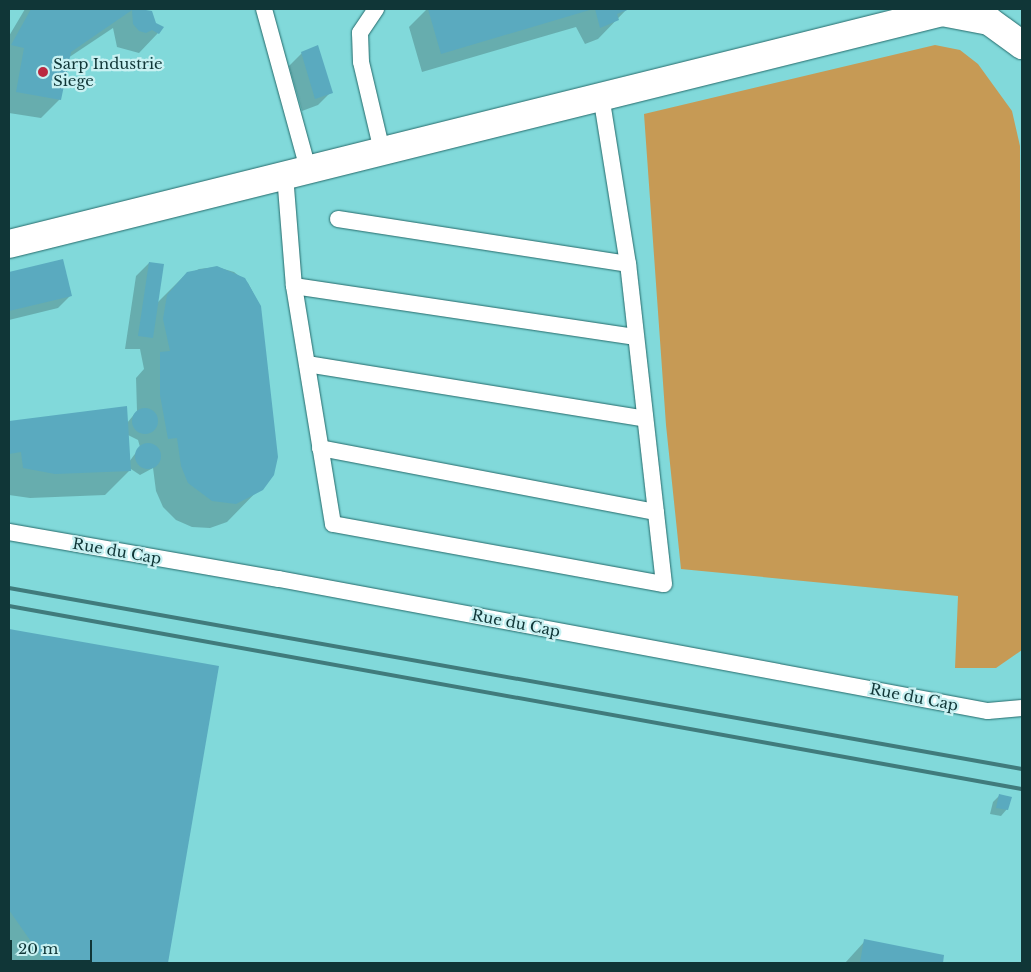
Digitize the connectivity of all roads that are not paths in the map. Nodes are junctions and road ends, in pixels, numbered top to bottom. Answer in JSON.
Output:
{"nodes":[{"id":1,"x":264,"y":9,"type":"edge"},
{"id":2,"x":376,"y":9,"type":"edge"},
{"id":3,"x":1022,"y":45,"type":"edge"},
{"id":4,"x":602,"y":96,"type":"junction"},
{"id":5,"x":382,"y":151,"type":"junction"},
{"id":6,"x":296,"y":172,"type":"junction"},
{"id":7,"x":338,"y":219,"type":"dead end"},
{"id":8,"x":9,"y":244,"type":"edge"},
{"id":9,"x":628,"y":264,"type":"junction"},
{"id":10,"x":294,"y":286,"type":"junction"},
{"id":11,"x":636,"y":337,"type":"junction"},
{"id":12,"x":307,"y":364,"type":"junction"},
{"id":13,"x":645,"y":419,"type":"junction"},
{"id":14,"x":320,"y":448,"type":"junction"},
{"id":15,"x":656,"y":512,"type":"junction"},
{"id":16,"x":9,"y":532,"type":"edge"},
{"id":17,"x":1022,"y":708,"type":"edge"}],
"edges":[{"from":1,"to":6,"type":"lane"},
{"from":2,"to":5,"type":"lane"},
{"from":3,"to":4,"type":"street"},
{"from":4,"to":5,"type":"street"},
{"from":4,"to":9,"type":"lane"},
{"from":5,"to":6,"type":"street"},
{"from":6,"to":8,"type":"street"},
{"from":6,"to":10,"type":"lane"},
{"from":7,"to":9,"type":"lane"},
{"from":9,"to":11,"type":"lane"},
{"from":10,"to":11,"type":"lane"},
{"from":10,"to":12,"type":"lane"},
{"from":11,"to":13,"type":"lane"},
{"from":12,"to":13,"type":"lane"},
{"from":12,"to":14,"type":"lane"},
{"from":13,"to":15,"type":"lane"},
{"from":14,"to":15,"type":"lane"},
{"from":14,"to":15,"type":"lane"},
{"from":16,"to":17,"type":"lane","name":"Rue du Cap"}]}
